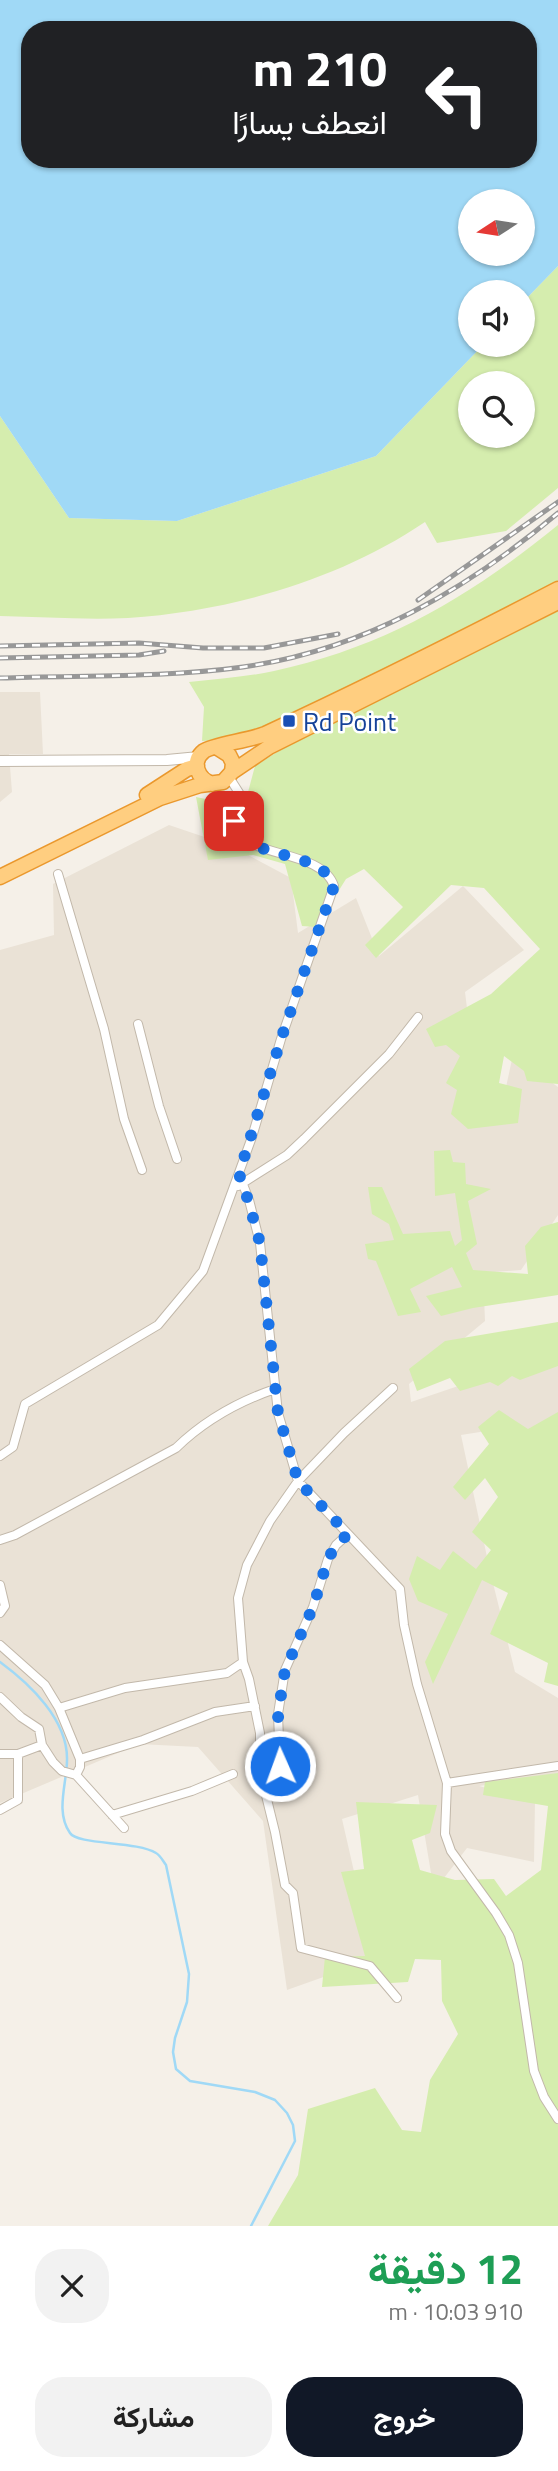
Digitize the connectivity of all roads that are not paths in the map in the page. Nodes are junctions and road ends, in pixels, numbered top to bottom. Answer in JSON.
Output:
{"nodes":[{"id":1,"x":558,"y":589,"type":"edge"},
{"id":2,"x":558,"y":602,"type":"edge"},
{"id":3,"x":218,"y":748,"type":"junction"},
{"id":4,"x":0,"y":761,"type":"edge"},
{"id":5,"x":198,"y":762,"type":"junction"},
{"id":6,"x":230,"y":775,"type":"junction"},
{"id":7,"x":212,"y":784,"type":"junction"},
{"id":8,"x":0,"y":866,"type":"edge"},
{"id":9,"x":58,"y":874,"type":"dead end"},
{"id":10,"x":0,"y":877,"type":"edge"},
{"id":11,"x":418,"y":1017,"type":"dead end"},
{"id":12,"x":138,"y":1024,"type":"dead end"},
{"id":13,"x":177,"y":1158,"type":"dead end"},
{"id":14,"x":142,"y":1170,"type":"dead end"},
{"id":15,"x":239,"y":1174,"type":"junction"},
{"id":16,"x":243,"y":1185,"type":"junction"},
{"id":17,"x":233,"y":1188,"type":"junction"},
{"id":18,"x":393,"y":1388,"type":"dead end"},
{"id":19,"x":275,"y":1389,"type":"junction"},
{"id":20,"x":0,"y":1456,"type":"edge"},
{"id":21,"x":298,"y":1481,"type":"junction"},
{"id":22,"x":348,"y":1534,"type":"junction"},
{"id":23,"x":0,"y":1540,"type":"edge"},
{"id":24,"x":0,"y":1585,"type":"edge"},
{"id":25,"x":0,"y":1613,"type":"edge"},
{"id":26,"x":0,"y":1645,"type":"edge"},
{"id":27,"x":243,"y":1661,"type":"junction"},
{"id":28,"x":0,"y":1697,"type":"edge"},
{"id":29,"x":255,"y":1706,"type":"junction"},
{"id":30,"x":60,"y":1708,"type":"junction"},
{"id":31,"x":42,"y":1745,"type":"junction"},
{"id":32,"x":0,"y":1754,"type":"edge"},
{"id":33,"x":18,"y":1754,"type":"junction"},
{"id":34,"x":80,"y":1759,"type":"junction"},
{"id":35,"x":558,"y":1766,"type":"edge"},
{"id":36,"x":260,"y":1771,"type":"junction"},
{"id":37,"x":70,"y":1773,"type":"junction"},
{"id":38,"x":233,"y":1774,"type":"dead end"},
{"id":39,"x":447,"y":1783,"type":"junction"},
{"id":40,"x":0,"y":1810,"type":"edge"},
{"id":41,"x":111,"y":1815,"type":"junction"},
{"id":42,"x":124,"y":1828,"type":"dead end"},
{"id":43,"x":397,"y":1998,"type":"dead end"},
{"id":44,"x":558,"y":2119,"type":"edge"}],
"edges":[{"from":1,"to":3,"type":"highway"},
{"from":2,"to":6,"type":"highway"},
{"from":3,"to":5,"type":"highway"},
{"from":3,"to":6,"type":"highway"},
{"from":4,"to":5,"type":"street"},
{"from":5,"to":7,"type":"highway"},
{"from":5,"to":8,"type":"highway"},
{"from":6,"to":7,"type":"highway"},
{"from":6,"to":15,"type":"street"},
{"from":7,"to":10,"type":"highway"},
{"from":9,"to":14,"type":"street"},
{"from":11,"to":16,"type":"street"},
{"from":12,"to":13,"type":"street"},
{"from":15,"to":16,"type":"street"},
{"from":15,"to":17,"type":"street"},
{"from":16,"to":17,"type":"street"},
{"from":16,"to":19,"type":"street"},
{"from":17,"to":20,"type":"street"},
{"from":18,"to":21,"type":"street"},
{"from":19,"to":21,"type":"street"},
{"from":19,"to":23,"type":"street"},
{"from":21,"to":22,"type":"street"},
{"from":21,"to":27,"type":"street"},
{"from":22,"to":36,"type":"street"},
{"from":22,"to":39,"type":"street"},
{"from":24,"to":25,"type":"street"},
{"from":26,"to":30,"type":"street"},
{"from":27,"to":29,"type":"street"},
{"from":27,"to":30,"type":"street"},
{"from":28,"to":31,"type":"street"},
{"from":29,"to":34,"type":"street"},
{"from":29,"to":36,"type":"street"},
{"from":30,"to":34,"type":"street"},
{"from":31,"to":33,"type":"street"},
{"from":31,"to":37,"type":"street"},
{"from":32,"to":33,"type":"street"},
{"from":33,"to":40,"type":"street"},
{"from":34,"to":37,"type":"street"},
{"from":35,"to":39,"type":"street"},
{"from":36,"to":43,"type":"street"},
{"from":37,"to":41,"type":"street"},
{"from":38,"to":41,"type":"street"},
{"from":39,"to":44,"type":"street"},
{"from":41,"to":42,"type":"street"}]}
